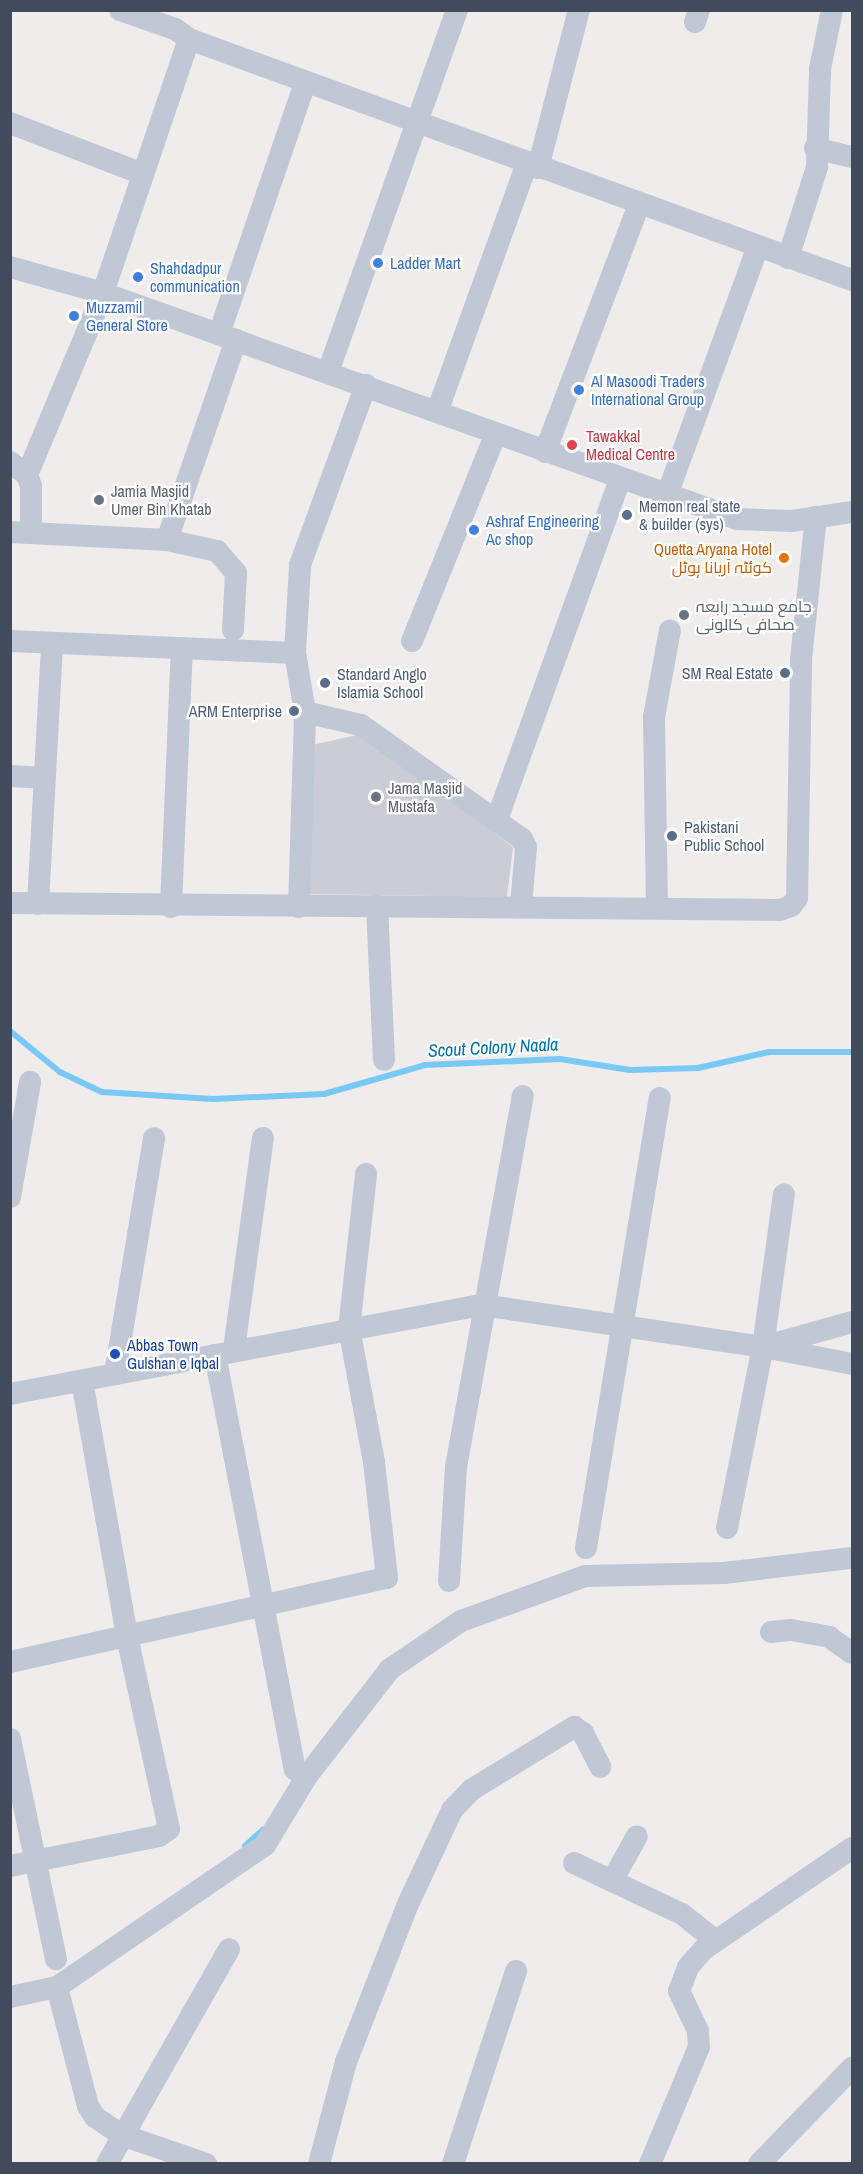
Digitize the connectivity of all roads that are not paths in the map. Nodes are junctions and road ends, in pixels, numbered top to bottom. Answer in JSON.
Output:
{"nodes":[{"id":1,"x":120,"y":10,"type":"edge"},
{"id":2,"x":457,"y":10,"type":"edge"},
{"id":3,"x":579,"y":10,"type":"edge"},
{"id":4,"x":832,"y":10,"type":"edge"},
{"id":5,"x":182,"y":26,"type":"edge"},
{"id":6,"x":304,"y":83,"type":"junction"},
{"id":7,"x":10,"y":123,"type":"edge"},
{"id":8,"x":418,"y":124,"type":"junction"},
{"id":9,"x":815,"y":148,"type":"junction"},
{"id":10,"x":852,"y":158,"type":"edge"},
{"id":11,"x":533,"y":165,"type":"junction"},
{"id":12,"x":143,"y":174,"type":"junction"},
{"id":13,"x":639,"y":205,"type":"junction"},
{"id":14,"x":758,"y":247,"type":"junction"},
{"id":15,"x":788,"y":258,"type":"junction"},
{"id":16,"x":10,"y":267,"type":"edge"},
{"id":17,"x":852,"y":280,"type":"edge"},
{"id":18,"x":103,"y":292,"type":"junction"},
{"id":19,"x":227,"y":337,"type":"junction"},
{"id":20,"x":328,"y":372,"type":"junction"},
{"id":21,"x":366,"y":385,"type":"junction"},
{"id":22,"x":437,"y":412,"type":"junction"},
{"id":23,"x":496,"y":434,"type":"junction"},
{"id":24,"x":544,"y":452,"type":"junction"},
{"id":25,"x":19,"y":468,"type":"edge"},
{"id":26,"x":620,"y":478,"type":"junction"},
{"id":27,"x":667,"y":495,"type":"junction"},
{"id":28,"x":852,"y":512,"type":"edge"},
{"id":29,"x":816,"y":517,"type":"junction"},
{"id":30,"x":20,"y":532,"type":"edge"},
{"id":31,"x":167,"y":540,"type":"junction"},
{"id":32,"x":233,"y":630,"type":"dead end"},
{"id":33,"x":670,"y":630,"type":"dead end"},
{"id":34,"x":10,"y":641,"type":"edge"},
{"id":35,"x":412,"y":641,"type":"dead end"},
{"id":36,"x":52,"y":643,"type":"junction"},
{"id":37,"x":182,"y":648,"type":"junction"},
{"id":38,"x":295,"y":653,"type":"junction"},
{"id":39,"x":305,"y":712,"type":"junction"},
{"id":40,"x":10,"y":776,"type":"edge"},
{"id":41,"x":44,"y":778,"type":"junction"},
{"id":42,"x":496,"y":822,"type":"junction"},
{"id":43,"x":10,"y":903,"type":"edge"},
{"id":44,"x":38,"y":904,"type":"junction"},
{"id":45,"x":377,"y":906,"type":"junction"},
{"id":46,"x":171,"y":907,"type":"junction"},
{"id":47,"x":299,"y":907,"type":"junction"},
{"id":48,"x":521,"y":907,"type":"junction"},
{"id":49,"x":657,"y":908,"type":"junction"},
{"id":50,"x":384,"y":1060,"type":"dead end"},
{"id":51,"x":30,"y":1082,"type":"dead end"},
{"id":52,"x":523,"y":1096,"type":"dead end"},
{"id":53,"x":660,"y":1098,"type":"dead end"},
{"id":54,"x":154,"y":1138,"type":"dead end"},
{"id":55,"x":263,"y":1138,"type":"dead end"},
{"id":56,"x":366,"y":1174,"type":"dead end"},
{"id":57,"x":784,"y":1194,"type":"dead end"},
{"id":58,"x":10,"y":1197,"type":"edge"},
{"id":59,"x":482,"y":1305,"type":"junction"},
{"id":60,"x":852,"y":1322,"type":"edge"},
{"id":61,"x":621,"y":1328,"type":"junction"},
{"id":62,"x":349,"y":1329,"type":"junction"},
{"id":63,"x":763,"y":1347,"type":"junction"},
{"id":64,"x":225,"y":1352,"type":"junction"},
{"id":65,"x":852,"y":1364,"type":"edge"},
{"id":66,"x":116,"y":1374,"type":"junction"},
{"id":67,"x":82,"y":1381,"type":"junction"},
{"id":68,"x":10,"y":1394,"type":"edge"},
{"id":69,"x":727,"y":1528,"type":"dead end"},
{"id":70,"x":586,"y":1548,"type":"dead end"},
{"id":71,"x":852,"y":1557,"type":"edge"},
{"id":72,"x":449,"y":1581,"type":"dead end"},
{"id":73,"x":264,"y":1606,"type":"junction"},
{"id":74,"x":771,"y":1632,"type":"dead end"},
{"id":75,"x":127,"y":1636,"type":"junction"},
{"id":76,"x":852,"y":1653,"type":"edge"},
{"id":77,"x":10,"y":1662,"type":"edge"},
{"id":78,"x":10,"y":1739,"type":"edge"},
{"id":79,"x":600,"y":1767,"type":"dead end"},
{"id":80,"x":295,"y":1769,"type":"dead end"},
{"id":81,"x":637,"y":1836,"type":"dead end"},
{"id":82,"x":852,"y":1848,"type":"edge"},
{"id":83,"x":36,"y":1862,"type":"junction"},
{"id":84,"x":574,"y":1863,"type":"dead end"},
{"id":85,"x":10,"y":1866,"type":"edge"},
{"id":86,"x":612,"y":1881,"type":"junction"},
{"id":87,"x":716,"y":1941,"type":"junction"},
{"id":88,"x":229,"y":1949,"type":"dead end"},
{"id":89,"x":56,"y":1959,"type":"dead end"},
{"id":90,"x":516,"y":1971,"type":"dead end"},
{"id":91,"x":57,"y":1987,"type":"junction"},
{"id":92,"x":10,"y":1997,"type":"edge"},
{"id":93,"x":852,"y":2068,"type":"edge"},
{"id":94,"x":122,"y":2135,"type":"junction"},
{"id":95,"x":107,"y":2163,"type":"edge"},
{"id":96,"x":206,"y":2163,"type":"edge"},
{"id":97,"x":319,"y":2163,"type":"edge"},
{"id":98,"x":453,"y":2163,"type":"edge"},
{"id":99,"x":650,"y":2163,"type":"edge"},
{"id":100,"x":759,"y":2163,"type":"edge"}],
"edges":[{"from":1,"to":5,"type":"street"},
{"from":2,"to":8,"type":"street"},
{"from":3,"to":11,"type":"street"},
{"from":4,"to":9,"type":"street"},
{"from":5,"to":6,"type":"street"},
{"from":5,"to":12,"type":"street"},
{"from":6,"to":8,"type":"street"},
{"from":6,"to":19,"type":"street"},
{"from":7,"to":12,"type":"street"},
{"from":8,"to":11,"type":"street"},
{"from":8,"to":20,"type":"street"},
{"from":9,"to":10,"type":"street"},
{"from":9,"to":15,"type":"street"},
{"from":11,"to":13,"type":"street"},
{"from":11,"to":22,"type":"street"},
{"from":12,"to":18,"type":"street"},
{"from":13,"to":14,"type":"street"},
{"from":13,"to":24,"type":"street"},
{"from":14,"to":15,"type":"street"},
{"from":14,"to":27,"type":"street"},
{"from":15,"to":17,"type":"street"},
{"from":16,"to":18,"type":"street"},
{"from":18,"to":19,"type":"street"},
{"from":18,"to":25,"type":"street"},
{"from":19,"to":20,"type":"street"},
{"from":19,"to":31,"type":"street"},
{"from":20,"to":21,"type":"street"},
{"from":21,"to":22,"type":"street"},
{"from":21,"to":38,"type":"street"},
{"from":22,"to":23,"type":"street"},
{"from":23,"to":24,"type":"street"},
{"from":23,"to":35,"type":"street"},
{"from":24,"to":26,"type":"street"},
{"from":25,"to":30,"type":"street"},
{"from":26,"to":27,"type":"street"},
{"from":26,"to":42,"type":"street"},
{"from":27,"to":29,"type":"street"},
{"from":28,"to":29,"type":"street"},
{"from":29,"to":49,"type":"street"},
{"from":30,"to":31,"type":"street"},
{"from":31,"to":32,"type":"street"},
{"from":33,"to":49,"type":"street"},
{"from":34,"to":36,"type":"street"},
{"from":36,"to":37,"type":"street"},
{"from":36,"to":41,"type":"street"},
{"from":37,"to":38,"type":"street"},
{"from":37,"to":46,"type":"street"},
{"from":38,"to":39,"type":"street"},
{"from":39,"to":42,"type":"street"},
{"from":39,"to":47,"type":"street"},
{"from":40,"to":41,"type":"street"},
{"from":41,"to":44,"type":"street"},
{"from":42,"to":48,"type":"street"},
{"from":43,"to":44,"type":"street"},
{"from":44,"to":46,"type":"street"},
{"from":45,"to":47,"type":"street"},
{"from":45,"to":48,"type":"street"},
{"from":45,"to":50,"type":"street"},
{"from":46,"to":47,"type":"street"},
{"from":48,"to":49,"type":"street"},
{"from":51,"to":58,"type":"street"},
{"from":52,"to":59,"type":"street"},
{"from":53,"to":61,"type":"street"},
{"from":54,"to":66,"type":"street"},
{"from":55,"to":64,"type":"street"},
{"from":56,"to":62,"type":"street"},
{"from":57,"to":63,"type":"street"},
{"from":59,"to":61,"type":"street"},
{"from":59,"to":62,"type":"street"},
{"from":59,"to":72,"type":"street"},
{"from":60,"to":63,"type":"street"},
{"from":61,"to":63,"type":"street"},
{"from":61,"to":70,"type":"street"},
{"from":62,"to":64,"type":"street"},
{"from":62,"to":73,"type":"street"},
{"from":63,"to":65,"type":"street"},
{"from":63,"to":69,"type":"street"},
{"from":64,"to":66,"type":"street"},
{"from":64,"to":73,"type":"street"},
{"from":66,"to":67,"type":"street"},
{"from":67,"to":68,"type":"street"},
{"from":67,"to":75,"type":"street"},
{"from":71,"to":91,"type":"street"},
{"from":73,"to":75,"type":"street"},
{"from":73,"to":80,"type":"street"},
{"from":74,"to":76,"type":"street"},
{"from":75,"to":77,"type":"street"},
{"from":75,"to":83,"type":"street"},
{"from":78,"to":83,"type":"street"},
{"from":79,"to":97,"type":"street"},
{"from":81,"to":86,"type":"street"},
{"from":82,"to":87,"type":"street"},
{"from":83,"to":85,"type":"street"},
{"from":83,"to":89,"type":"street"},
{"from":84,"to":86,"type":"street"},
{"from":86,"to":87,"type":"street"},
{"from":87,"to":99,"type":"street"},
{"from":88,"to":94,"type":"street"},
{"from":90,"to":98,"type":"street"},
{"from":91,"to":92,"type":"street"},
{"from":91,"to":94,"type":"street"},
{"from":93,"to":100,"type":"street"},
{"from":94,"to":95,"type":"street"},
{"from":94,"to":96,"type":"street"}]}
